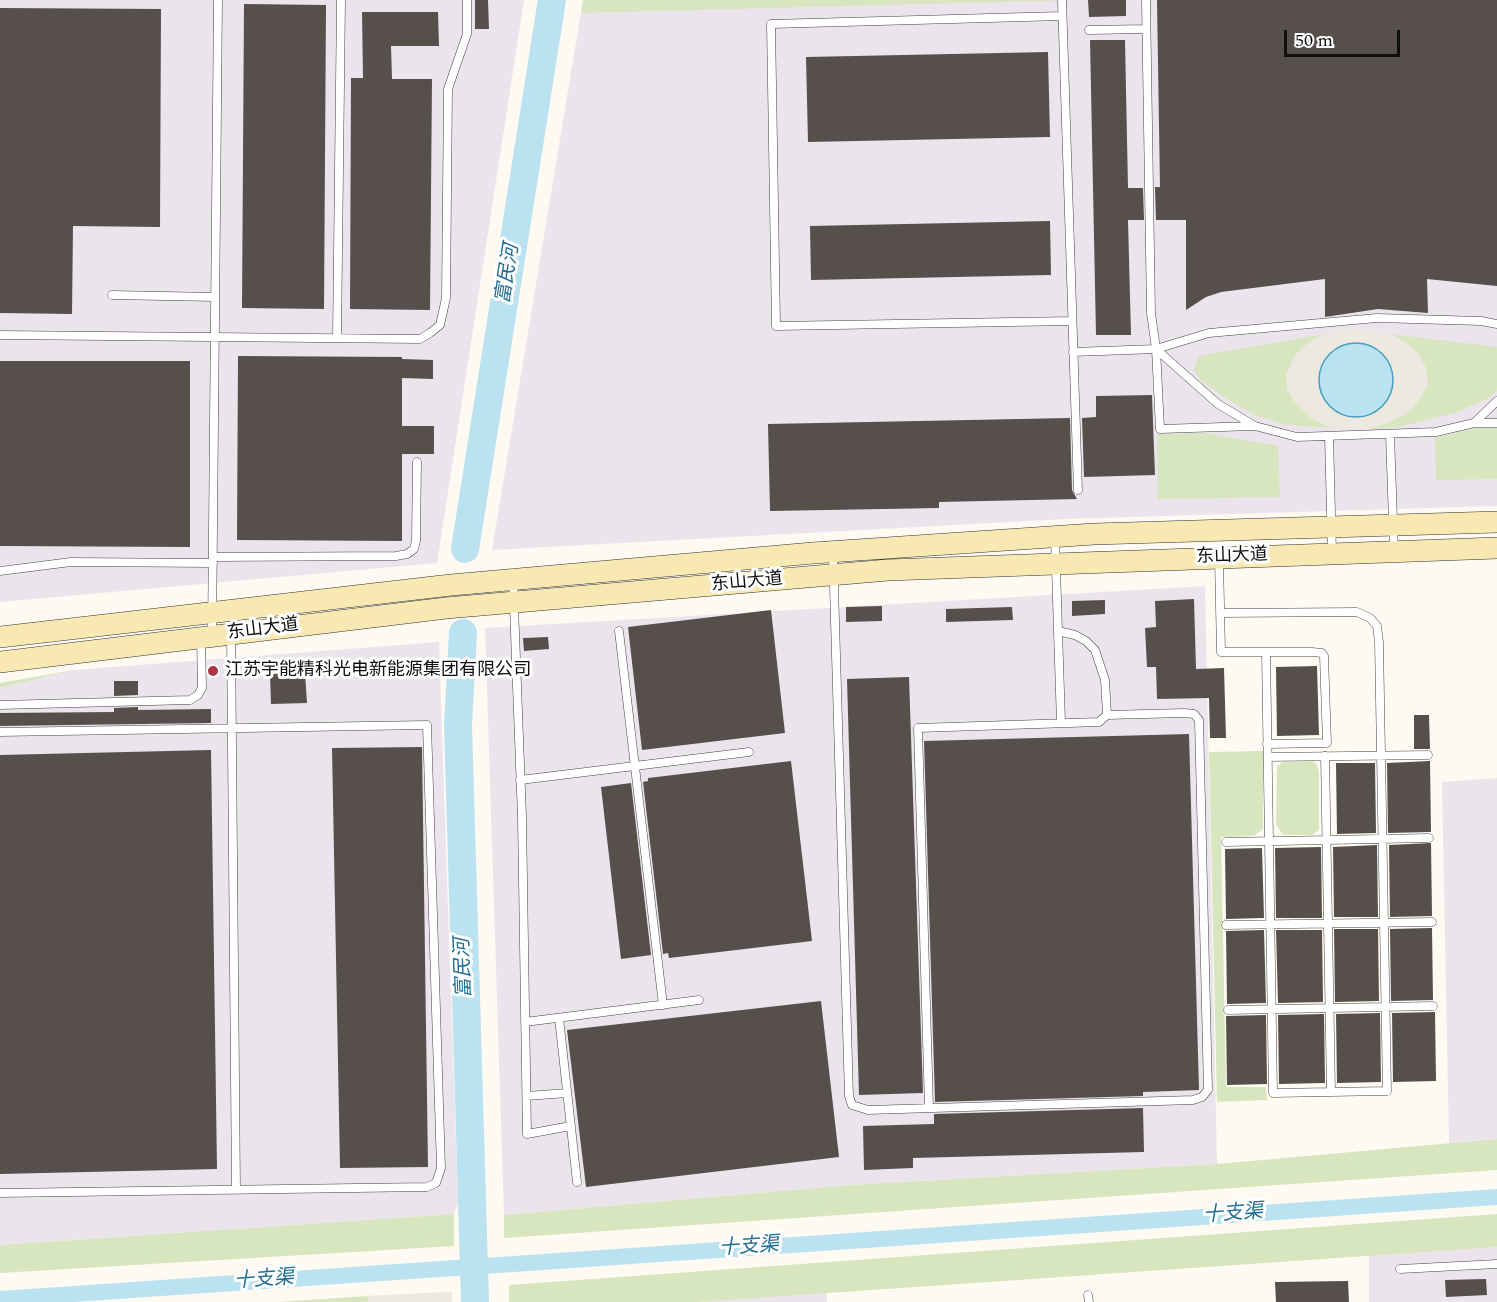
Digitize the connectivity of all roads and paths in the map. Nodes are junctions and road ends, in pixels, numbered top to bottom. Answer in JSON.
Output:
{"nodes":[{"id":1,"x":218,"y":0,"type":"edge"},
{"id":2,"x":341,"y":0,"type":"edge"},
{"id":3,"x":467,"y":0,"type":"edge"},
{"id":4,"x":1062,"y":0,"type":"edge"},
{"id":5,"x":1146,"y":0,"type":"edge"},
{"id":6,"x":1062,"y":16,"type":"junction"},
{"id":7,"x":1146,"y":29,"type":"junction"},
{"id":8,"x":1089,"y":30,"type":"dead end"},
{"id":9,"x":112,"y":295,"type":"dead end"},
{"id":10,"x":215,"y":297,"type":"junction"},
{"id":11,"x":1072,"y":321,"type":"junction"},
{"id":12,"x":1497,"y":324,"type":"edge"},
{"id":13,"x":0,"y":335,"type":"edge"},
{"id":14,"x":215,"y":337,"type":"junction"},
{"id":15,"x":337,"y":338,"type":"junction"},
{"id":16,"x":1156,"y":349,"type":"junction"},
{"id":17,"x":1073,"y":352,"type":"junction"},
{"id":18,"x":1497,"y":401,"type":"edge"},
{"id":19,"x":1474,"y":423,"type":"junction"},
{"id":20,"x":1497,"y":423,"type":"edge"},
{"id":21,"x":1255,"y":426,"type":"junction"},
{"id":22,"x":1390,"y":434,"type":"junction"},
{"id":23,"x":1329,"y":436,"type":"junction"},
{"id":24,"x":417,"y":462,"type":"dead end"},
{"id":25,"x":1078,"y":490,"type":"dead end"},
{"id":26,"x":1497,"y":522,"type":"edge"},
{"id":27,"x":1393,"y":524,"type":"junction"},
{"id":28,"x":1331,"y":526,"type":"junction"},
{"id":29,"x":1055,"y":537,"type":"junction"},
{"id":30,"x":1497,"y":548,"type":"edge"},
{"id":31,"x":1394,"y":551,"type":"junction"},
{"id":32,"x":833,"y":552,"type":"junction"},
{"id":33,"x":1332,"y":553,"type":"junction"},
{"id":34,"x":1218,"y":558,"type":"junction"},
{"id":35,"x":213,"y":560,"type":"junction"},
{"id":36,"x":1056,"y":564,"type":"junction"},
{"id":37,"x":0,"y":572,"type":"edge"},
{"id":38,"x":834,"y":575,"type":"junction"},
{"id":39,"x":513,"y":579,"type":"junction"},
{"id":40,"x":514,"y":602,"type":"junction"},
{"id":41,"x":212,"y":614,"type":"junction"},
{"id":42,"x":1220,"y":614,"type":"junction"},
{"id":43,"x":619,"y":631,"type":"dead end"},
{"id":44,"x":1058,"y":631,"type":"junction"},
{"id":45,"x":215,"y":635,"type":"junction"},
{"id":46,"x":0,"y":637,"type":"edge"},
{"id":47,"x":1266,"y":652,"type":"junction"},
{"id":48,"x":0,"y":662,"type":"edge"},
{"id":49,"x":0,"y":705,"type":"edge"},
{"id":50,"x":1107,"y":714,"type":"junction"},
{"id":51,"x":1060,"y":723,"type":"junction"},
{"id":52,"x":233,"y":727,"type":"junction"},
{"id":53,"x":0,"y":732,"type":"edge"},
{"id":54,"x":1267,"y":744,"type":"junction"},
{"id":55,"x":749,"y":752,"type":"dead end"},
{"id":56,"x":1428,"y":755,"type":"dead end"},
{"id":57,"x":1325,"y":756,"type":"junction"},
{"id":58,"x":1381,"y":756,"type":"junction"},
{"id":59,"x":1268,"y":757,"type":"junction"},
{"id":60,"x":635,"y":766,"type":"junction"},
{"id":61,"x":520,"y":780,"type":"junction"},
{"id":62,"x":1429,"y":838,"type":"dead end"},
{"id":63,"x":1383,"y":839,"type":"junction"},
{"id":64,"x":1326,"y":840,"type":"junction"},
{"id":65,"x":1269,"y":841,"type":"junction"},
{"id":66,"x":1226,"y":842,"type":"dead end"},
{"id":67,"x":1432,"y":922,"type":"dead end"},
{"id":68,"x":1328,"y":923,"type":"junction"},
{"id":69,"x":1384,"y":923,"type":"junction"},
{"id":70,"x":1270,"y":924,"type":"junction"},
{"id":71,"x":1226,"y":925,"type":"dead end"},
{"id":72,"x":699,"y":1000,"type":"dead end"},
{"id":73,"x":663,"y":1005,"type":"junction"},
{"id":74,"x":1433,"y":1005,"type":"dead end"},
{"id":75,"x":1386,"y":1006,"type":"junction"},
{"id":76,"x":1329,"y":1008,"type":"junction"},
{"id":77,"x":1272,"y":1009,"type":"junction"},
{"id":78,"x":1228,"y":1010,"type":"dead end"},
{"id":79,"x":559,"y":1018,"type":"junction"},
{"id":80,"x":525,"y":1022,"type":"junction"},
{"id":81,"x":1330,"y":1092,"type":"junction"},
{"id":82,"x":567,"y":1093,"type":"junction"},
{"id":83,"x":526,"y":1096,"type":"junction"},
{"id":84,"x":929,"y":1108,"type":"junction"},
{"id":85,"x":571,"y":1126,"type":"junction"},
{"id":86,"x":577,"y":1182,"type":"dead end"},
{"id":87,"x":236,"y":1189,"type":"junction"},
{"id":88,"x":0,"y":1193,"type":"edge"},
{"id":89,"x":1497,"y":1264,"type":"edge"},
{"id":90,"x":1400,"y":1269,"type":"dead end"}],
"edges":[{"from":1,"to":10,"type":"lane"},
{"from":2,"to":15,"type":"lane"},
{"from":3,"to":15,"type":"lane"},
{"from":4,"to":6,"type":"lane"},
{"from":5,"to":7,"type":"lane"},
{"from":6,"to":11,"type":"lane"},
{"from":6,"to":11,"type":"lane"},
{"from":7,"to":8,"type":"lane"},
{"from":7,"to":16,"type":"lane"},
{"from":9,"to":10,"type":"lane"},
{"from":10,"to":14,"type":"lane"},
{"from":11,"to":17,"type":"lane"},
{"from":12,"to":16,"type":"lane"},
{"from":13,"to":14,"type":"lane"},
{"from":14,"to":15,"type":"lane"},
{"from":14,"to":35,"type":"lane"},
{"from":16,"to":17,"type":"lane"},
{"from":16,"to":21,"type":"lane"},
{"from":16,"to":21,"type":"lane"},
{"from":17,"to":25,"type":"lane"},
{"from":18,"to":19,"type":"lane"},
{"from":19,"to":20,"type":"lane"},
{"from":19,"to":22,"type":"lane"},
{"from":21,"to":23,"type":"lane"},
{"from":22,"to":23,"type":"lane"},
{"from":22,"to":27,"type":"lane"},
{"from":23,"to":28,"type":"lane"},
{"from":24,"to":35,"type":"lane"},
{"from":26,"to":27,"type":"main road","name":"东山大道"},
{"from":27,"to":28,"type":"main road","name":"东山大道"},
{"from":27,"to":31,"type":"lane"},
{"from":28,"to":29,"type":"main road","name":"东山大道"},
{"from":28,"to":33,"type":"lane"},
{"from":29,"to":32,"type":"main road","name":"东山大道"},
{"from":29,"to":36,"type":"lane"},
{"from":30,"to":31,"type":"main road","name":"东山大道"},
{"from":31,"to":33,"type":"main road","name":"东山大道"},
{"from":32,"to":38,"type":"lane"},
{"from":32,"to":39,"type":"main road","name":"东山大道"},
{"from":33,"to":34,"type":"main road","name":"东山大道"},
{"from":34,"to":36,"type":"main road","name":"东山大道"},
{"from":34,"to":42,"type":"lane"},
{"from":35,"to":37,"type":"lane"},
{"from":35,"to":41,"type":"lane"},
{"from":36,"to":38,"type":"main road","name":"东山大道"},
{"from":36,"to":44,"type":"lane"},
{"from":38,"to":40,"type":"main road","name":"东山大道"},
{"from":38,"to":84,"type":"lane"},
{"from":39,"to":40,"type":"lane"},
{"from":39,"to":41,"type":"main road","name":"东山大道"},
{"from":40,"to":45,"type":"main road","name":"东山大道"},
{"from":40,"to":61,"type":"lane"},
{"from":41,"to":45,"type":"lane"},
{"from":41,"to":46,"type":"main road","name":"东山大道"},
{"from":42,"to":47,"type":"lane"},
{"from":42,"to":58,"type":"lane"},
{"from":43,"to":60,"type":"lane"},
{"from":44,"to":50,"type":"lane"},
{"from":44,"to":51,"type":"lane"},
{"from":45,"to":48,"type":"main road","name":"东山大道"},
{"from":45,"to":49,"type":"lane"},
{"from":45,"to":52,"type":"lane"},
{"from":47,"to":54,"type":"lane"},
{"from":47,"to":54,"type":"lane"},
{"from":50,"to":51,"type":"lane"},
{"from":50,"to":84,"type":"lane"},
{"from":51,"to":84,"type":"lane"},
{"from":52,"to":53,"type":"lane"},
{"from":52,"to":87,"type":"lane"},
{"from":52,"to":87,"type":"lane"},
{"from":54,"to":59,"type":"lane"},
{"from":55,"to":60,"type":"lane"},
{"from":56,"to":58,"type":"lane"},
{"from":57,"to":58,"type":"lane"},
{"from":57,"to":59,"type":"lane"},
{"from":57,"to":64,"type":"lane"},
{"from":58,"to":63,"type":"lane"},
{"from":59,"to":65,"type":"lane"},
{"from":60,"to":61,"type":"lane"},
{"from":60,"to":73,"type":"lane"},
{"from":61,"to":80,"type":"lane"},
{"from":62,"to":63,"type":"lane"},
{"from":63,"to":64,"type":"lane"},
{"from":63,"to":69,"type":"lane"},
{"from":64,"to":65,"type":"lane"},
{"from":64,"to":68,"type":"lane"},
{"from":65,"to":66,"type":"lane"},
{"from":65,"to":70,"type":"lane"},
{"from":67,"to":69,"type":"lane"},
{"from":68,"to":69,"type":"lane"},
{"from":68,"to":70,"type":"lane"},
{"from":68,"to":76,"type":"lane"},
{"from":69,"to":75,"type":"lane"},
{"from":70,"to":71,"type":"lane"},
{"from":70,"to":77,"type":"lane"},
{"from":72,"to":73,"type":"lane"},
{"from":73,"to":79,"type":"lane"},
{"from":74,"to":75,"type":"lane"},
{"from":75,"to":76,"type":"lane"},
{"from":75,"to":81,"type":"lane"},
{"from":76,"to":77,"type":"lane"},
{"from":76,"to":81,"type":"lane"},
{"from":77,"to":78,"type":"lane"},
{"from":77,"to":81,"type":"lane"},
{"from":79,"to":80,"type":"lane"},
{"from":79,"to":82,"type":"lane"},
{"from":80,"to":83,"type":"lane"},
{"from":82,"to":83,"type":"lane"},
{"from":82,"to":85,"type":"lane"},
{"from":83,"to":85,"type":"lane"},
{"from":85,"to":86,"type":"lane"},
{"from":87,"to":88,"type":"lane"},
{"from":89,"to":90,"type":"lane"}]}
